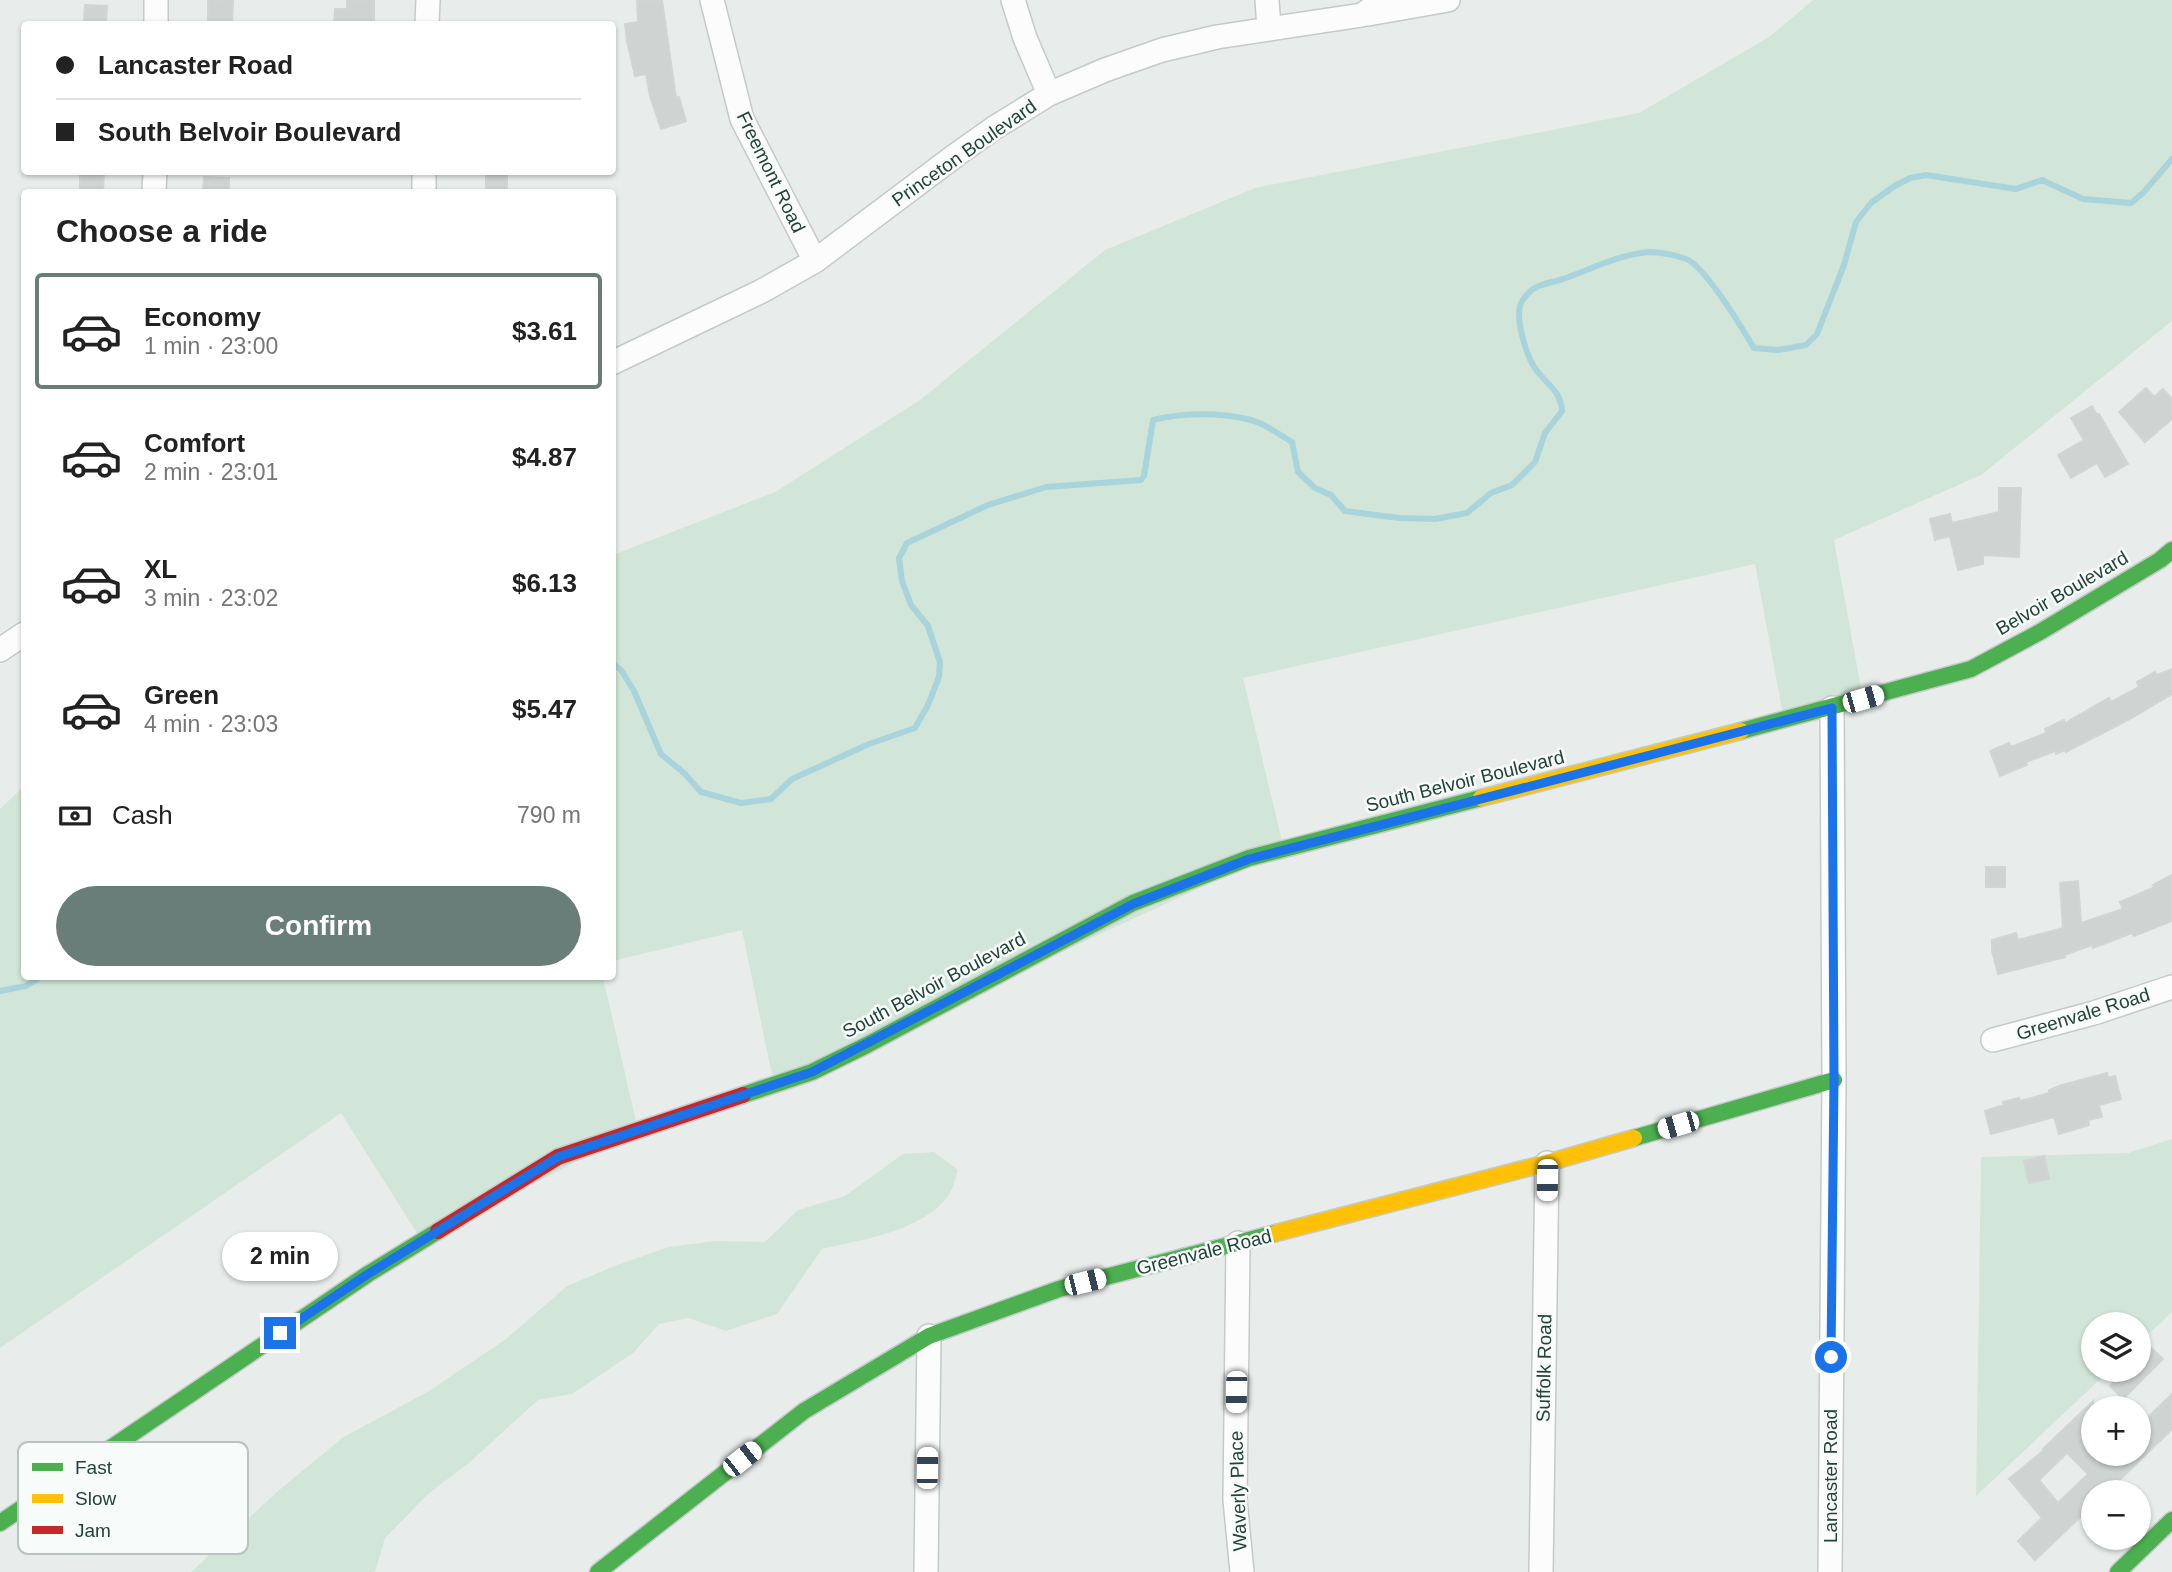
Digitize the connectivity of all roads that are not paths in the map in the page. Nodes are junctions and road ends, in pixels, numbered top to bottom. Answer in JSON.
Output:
{"nodes":[{"id":1,"x":156,"y":0,"type":"edge"},
{"id":2,"x":428,"y":0,"type":"edge"},
{"id":3,"x":712,"y":0,"type":"edge"},
{"id":4,"x":1013,"y":0,"type":"edge"},
{"id":5,"x":1267,"y":0,"type":"edge"},
{"id":6,"x":1383,"y":0,"type":"edge"},
{"id":7,"x":1448,"y":0,"type":"edge"},
{"id":8,"x":1362,"y":15,"type":"junction"},
{"id":9,"x":156,"y":21,"type":"edge"},
{"id":10,"x":427,"y":21,"type":"edge"},
{"id":11,"x":1269,"y":28,"type":"junction"},
{"id":12,"x":1049,"y":94,"type":"junction"},
{"id":13,"x":815,"y":261,"type":"junction"},
{"id":14,"x":616,"y":361,"type":"edge"},
{"id":15,"x":2172,"y":550,"type":"edge"},
{"id":16,"x":21,"y":636,"type":"edge"},
{"id":17,"x":0,"y":650,"type":"edge"},
{"id":18,"x":1970,"y":669,"type":"joint"},
{"id":19,"x":1832,"y":708,"type":"junction"},
{"id":20,"x":2172,"y":987,"type":"edge"},
{"id":21,"x":1993,"y":1040,"type":"dead end"},
{"id":22,"x":1834,"y":1080,"type":"junction"},
{"id":23,"x":1547,"y":1163,"type":"junction"},
{"id":24,"x":1238,"y":1243,"type":"junction"},
{"id":25,"x":929,"y":1336,"type":"junction"},
{"id":26,"x":117,"y":1442,"type":"edge"},
{"id":27,"x":18,"y":1511,"type":"edge"},
{"id":28,"x":2172,"y":1520,"type":"edge"},
{"id":29,"x":0,"y":1523,"type":"edge"},
{"id":30,"x":598,"y":1572,"type":"edge"},
{"id":31,"x":926,"y":1572,"type":"edge"},
{"id":32,"x":1242,"y":1572,"type":"edge"},
{"id":33,"x":1541,"y":1572,"type":"edge"},
{"id":34,"x":1830,"y":1572,"type":"edge"},
{"id":35,"x":2118,"y":1572,"type":"edge"}],
"edges":[{"from":1,"to":9,"type":"street"},
{"from":2,"to":10,"type":"street"},
{"from":3,"to":13,"type":"street","name":"Freemont Road"},
{"from":4,"to":12,"type":"street"},
{"from":5,"to":11,"type":"street"},
{"from":6,"to":8,"type":"street","name":"Princeton Boulevard"},
{"from":7,"to":8,"type":"street"},
{"from":8,"to":11,"type":"street","name":"Princeton Boulevard"},
{"from":11,"to":12,"type":"street","name":"Princeton Boulevard"},
{"from":12,"to":13,"type":"street","name":"Princeton Boulevard"},
{"from":13,"to":14,"type":"street","name":"Princeton Boulevard"},
{"from":15,"to":18,"type":"street","name":"Belvoir Boulevard"},
{"from":16,"to":17,"type":"street"},
{"from":18,"to":19,"type":"street","name":"South Belvoir Boulevard"},
{"from":19,"to":22,"type":"street","name":"Lancaster Road"},
{"from":19,"to":26,"type":"street","name":"South Belvoir Boulevard"},
{"from":20,"to":21,"type":"street","name":"Greenvale Road"},
{"from":22,"to":23,"type":"street","name":"Greenvale Road"},
{"from":22,"to":34,"type":"street","name":"Lancaster Road"},
{"from":23,"to":24,"type":"street","name":"Greenvale Road"},
{"from":23,"to":33,"type":"street","name":"Suffolk Road"},
{"from":24,"to":25,"type":"street","name":"Greenvale Road"},
{"from":24,"to":32,"type":"street","name":"Waverly Place"},
{"from":25,"to":30,"type":"street","name":"Greenvale Road"},
{"from":25,"to":31,"type":"street"},
{"from":27,"to":29,"type":"street","name":"South Belvoir Boulevard"},
{"from":28,"to":35,"type":"street"}]}
